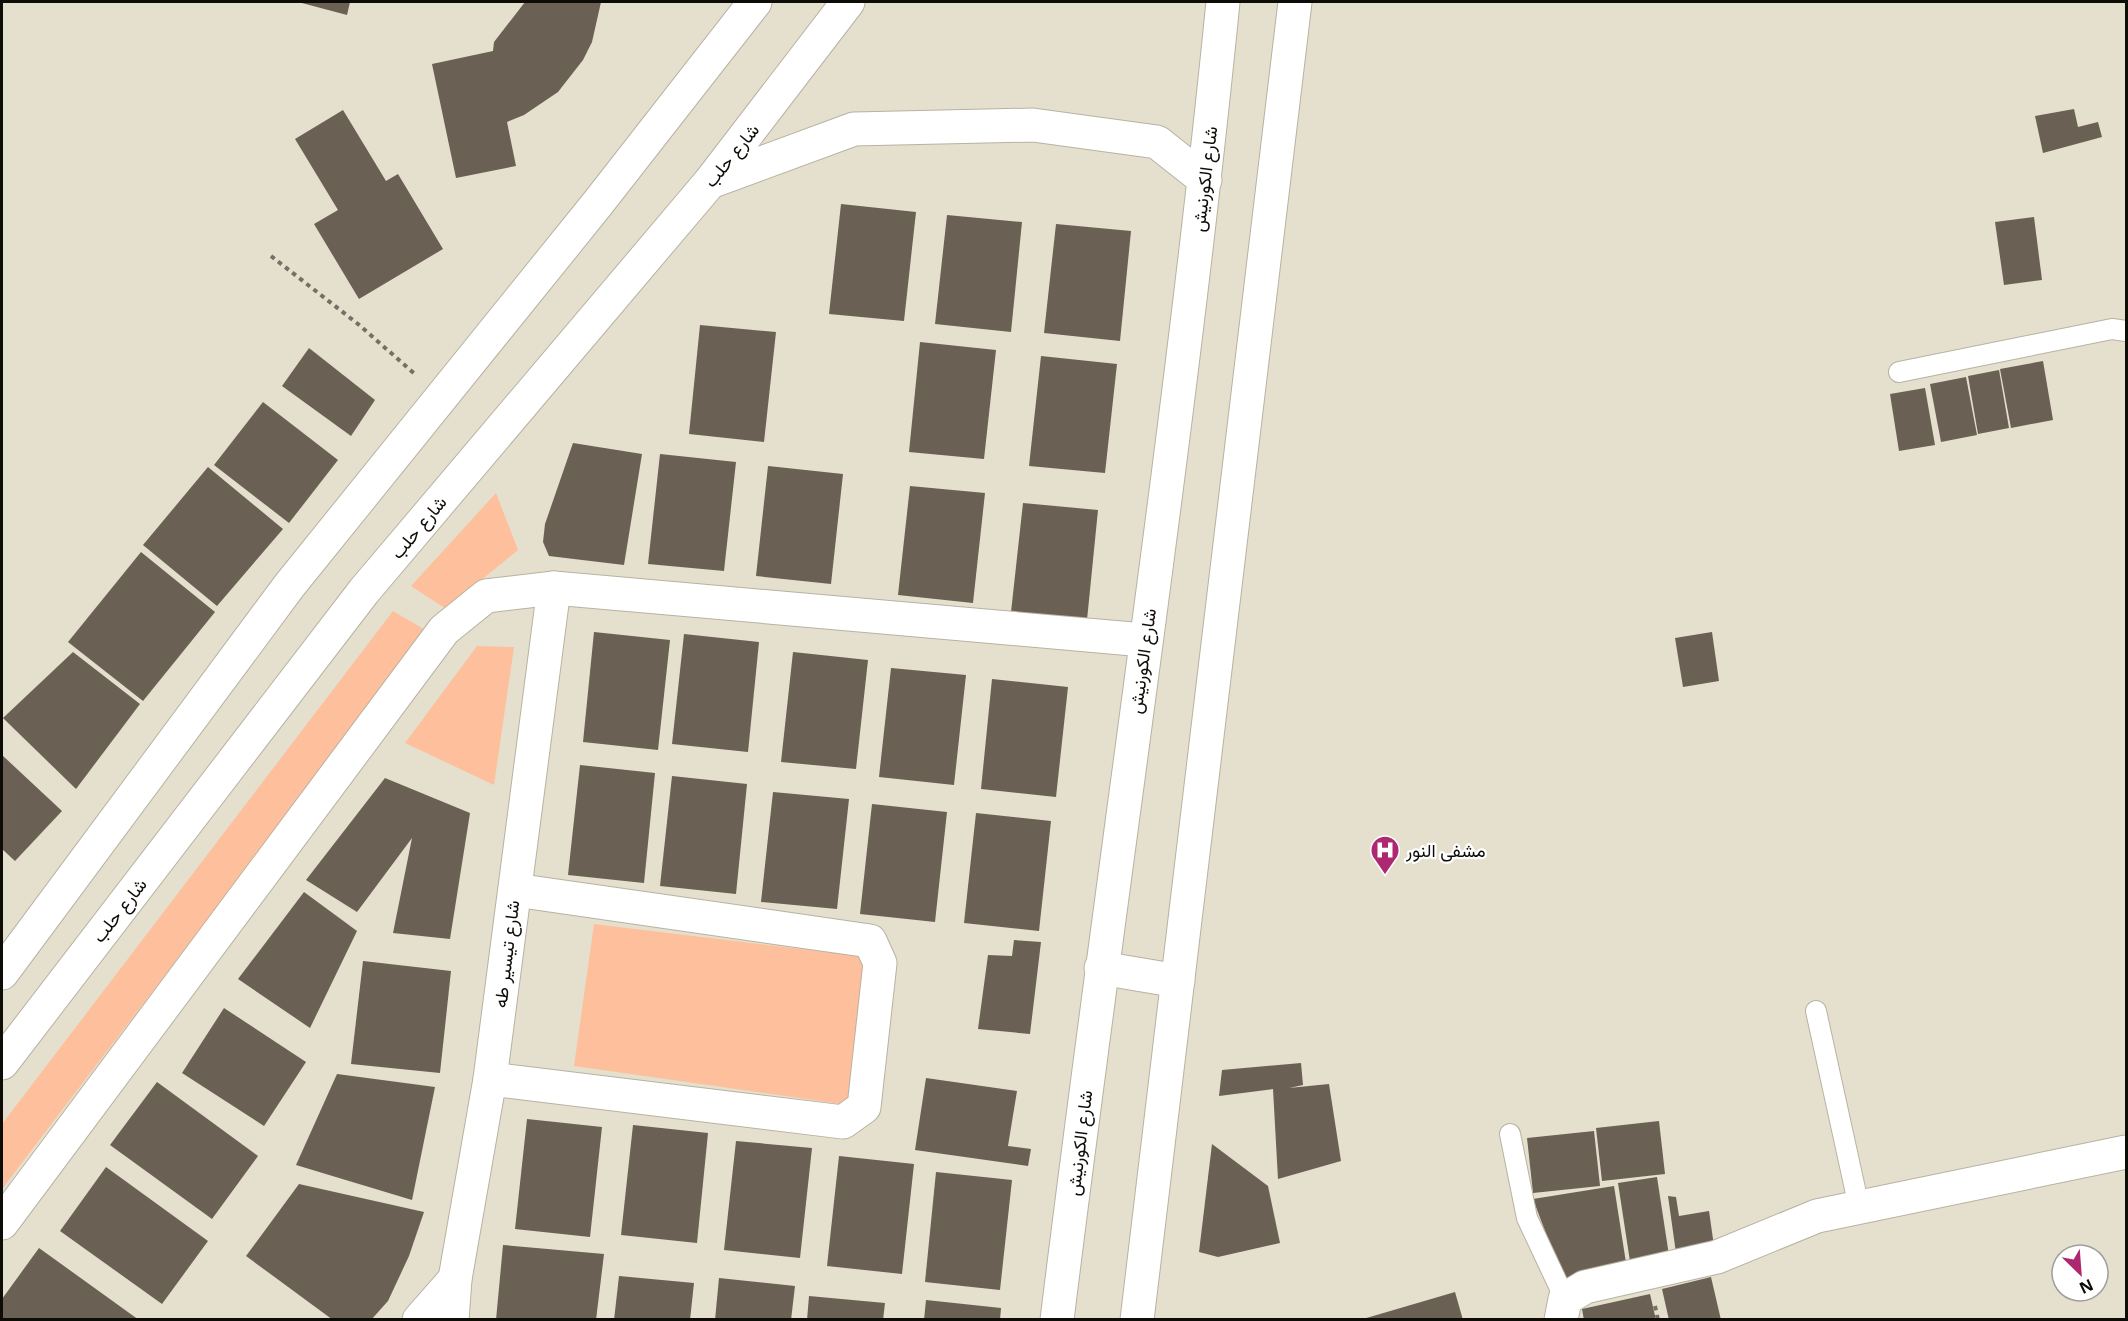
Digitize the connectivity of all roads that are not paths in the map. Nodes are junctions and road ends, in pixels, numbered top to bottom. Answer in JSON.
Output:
{"nodes":[{"id":1,"x":755,"y":2,"type":"edge"},
{"id":2,"x":848,"y":2,"type":"edge"},
{"id":3,"x":1223,"y":2,"type":"edge"},
{"id":4,"x":1295,"y":2,"type":"edge"},
{"id":5,"x":1205,"y":180,"type":"junction"},
{"id":6,"x":710,"y":182,"type":"junction"},
{"id":7,"x":2127,"y":331,"type":"edge"},
{"id":8,"x":1899,"y":372,"type":"dead end"},
{"id":9,"x":554,"y":588,"type":"junction"},
{"id":10,"x":1144,"y":640,"type":"junction"},
{"id":11,"x":515,"y":890,"type":"junction"},
{"id":12,"x":1101,"y":968,"type":"junction"},
{"id":13,"x":2,"y":973,"type":"edge"},
{"id":14,"x":1178,"y":981,"type":"junction"},
{"id":15,"x":1816,"y":1011,"type":"dead end"},
{"id":16,"x":2,"y":1063,"type":"edge"},
{"id":17,"x":490,"y":1078,"type":"junction"},
{"id":18,"x":1510,"y":1134,"type":"dead end"},
{"id":19,"x":2127,"y":1152,"type":"edge"},
{"id":20,"x":1859,"y":1208,"type":"junction"},
{"id":21,"x":2,"y":1223,"type":"edge"},
{"id":22,"x":455,"y":1279,"type":"junction"},
{"id":23,"x":1563,"y":1309,"type":"edge"},
{"id":24,"x":419,"y":1320,"type":"edge"},
{"id":25,"x":452,"y":1320,"type":"edge"},
{"id":26,"x":1058,"y":1320,"type":"edge"},
{"id":27,"x":1137,"y":1320,"type":"edge"}],
"edges":[{"from":1,"to":13,"type":"main road"},
{"from":2,"to":6,"type":"main road","name":"شارع حلب"},
{"from":3,"to":5,"type":"main road","name":"شارع الكورنيش"},
{"from":4,"to":14,"type":"main road"},
{"from":5,"to":6,"type":"main road"},
{"from":5,"to":10,"type":"main road","name":"شارع الكورنيش"},
{"from":6,"to":16,"type":"main road","name":"شارع حلب"},
{"from":7,"to":8,"type":"lane"},
{"from":9,"to":10,"type":"main road"},
{"from":9,"to":11,"type":"main road","name":"شارع تيسير طه"},
{"from":9,"to":21,"type":"main road"},
{"from":10,"to":12,"type":"main road","name":"شارع الكورنيش"},
{"from":11,"to":17,"type":"main road","name":"شارع تيسير طه"},
{"from":11,"to":17,"type":"main road"},
{"from":12,"to":14,"type":"main road"},
{"from":12,"to":26,"type":"main road","name":"شارع الكورنيش"},
{"from":14,"to":27,"type":"main road"},
{"from":15,"to":20,"type":"lane"},
{"from":17,"to":22,"type":"main road","name":"شارع تيسير طه"},
{"from":18,"to":23,"type":"lane"},
{"from":19,"to":20,"type":"main road"},
{"from":20,"to":23,"type":"main road"},
{"from":22,"to":24,"type":"main road"},
{"from":22,"to":25,"type":"main road","name":"شارع تيسير طه"}]}
